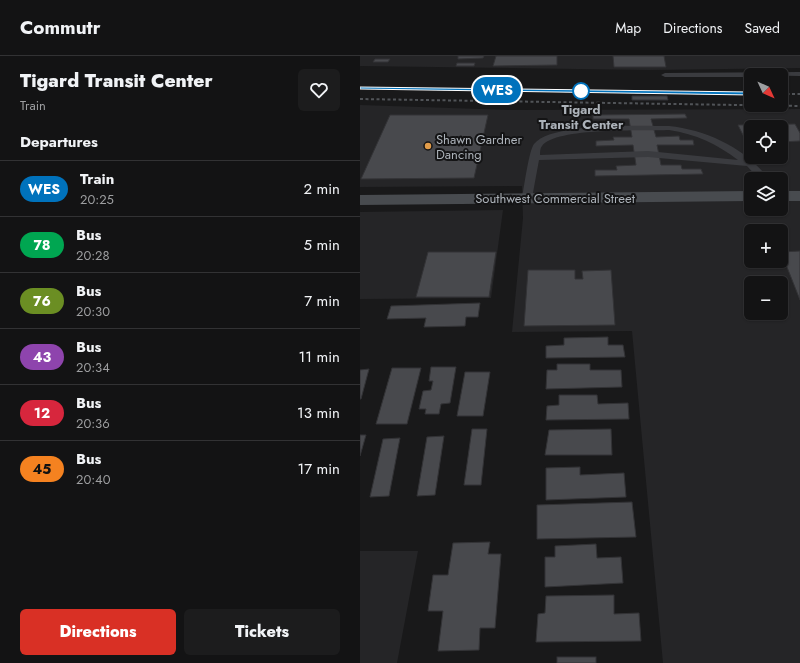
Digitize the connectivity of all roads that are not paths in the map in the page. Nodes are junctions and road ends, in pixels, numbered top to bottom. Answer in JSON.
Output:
{"nodes":[{"id":1,"x":800,"y":74,"type":"edge"},
{"id":2,"x":665,"y":75,"type":"dead end"},
{"id":3,"x":534,"y":158,"type":"junction"},
{"id":4,"x":751,"y":165,"type":"junction"},
{"id":5,"x":758,"y":172,"type":"edge"},
{"id":6,"x":744,"y":196,"type":"edge"},
{"id":7,"x":788,"y":196,"type":"edge"},
{"id":8,"x":800,"y":196,"type":"edge"},
{"id":9,"x":527,"y":198,"type":"junction"},
{"id":10,"x":360,"y":200,"type":"edge"}],
"edges":[{"from":1,"to":2,"type":"lane"},
{"from":3,"to":4,"type":"lane"},
{"from":3,"to":4,"type":"lane"},
{"from":3,"to":9,"type":"lane"},
{"from":4,"to":5,"type":"lane"},
{"from":6,"to":9,"type":"street","name":"Southwest Commercial Street"},
{"from":7,"to":8,"type":"street"},
{"from":9,"to":10,"type":"street","name":"Southwest Commercial Street"}]}
